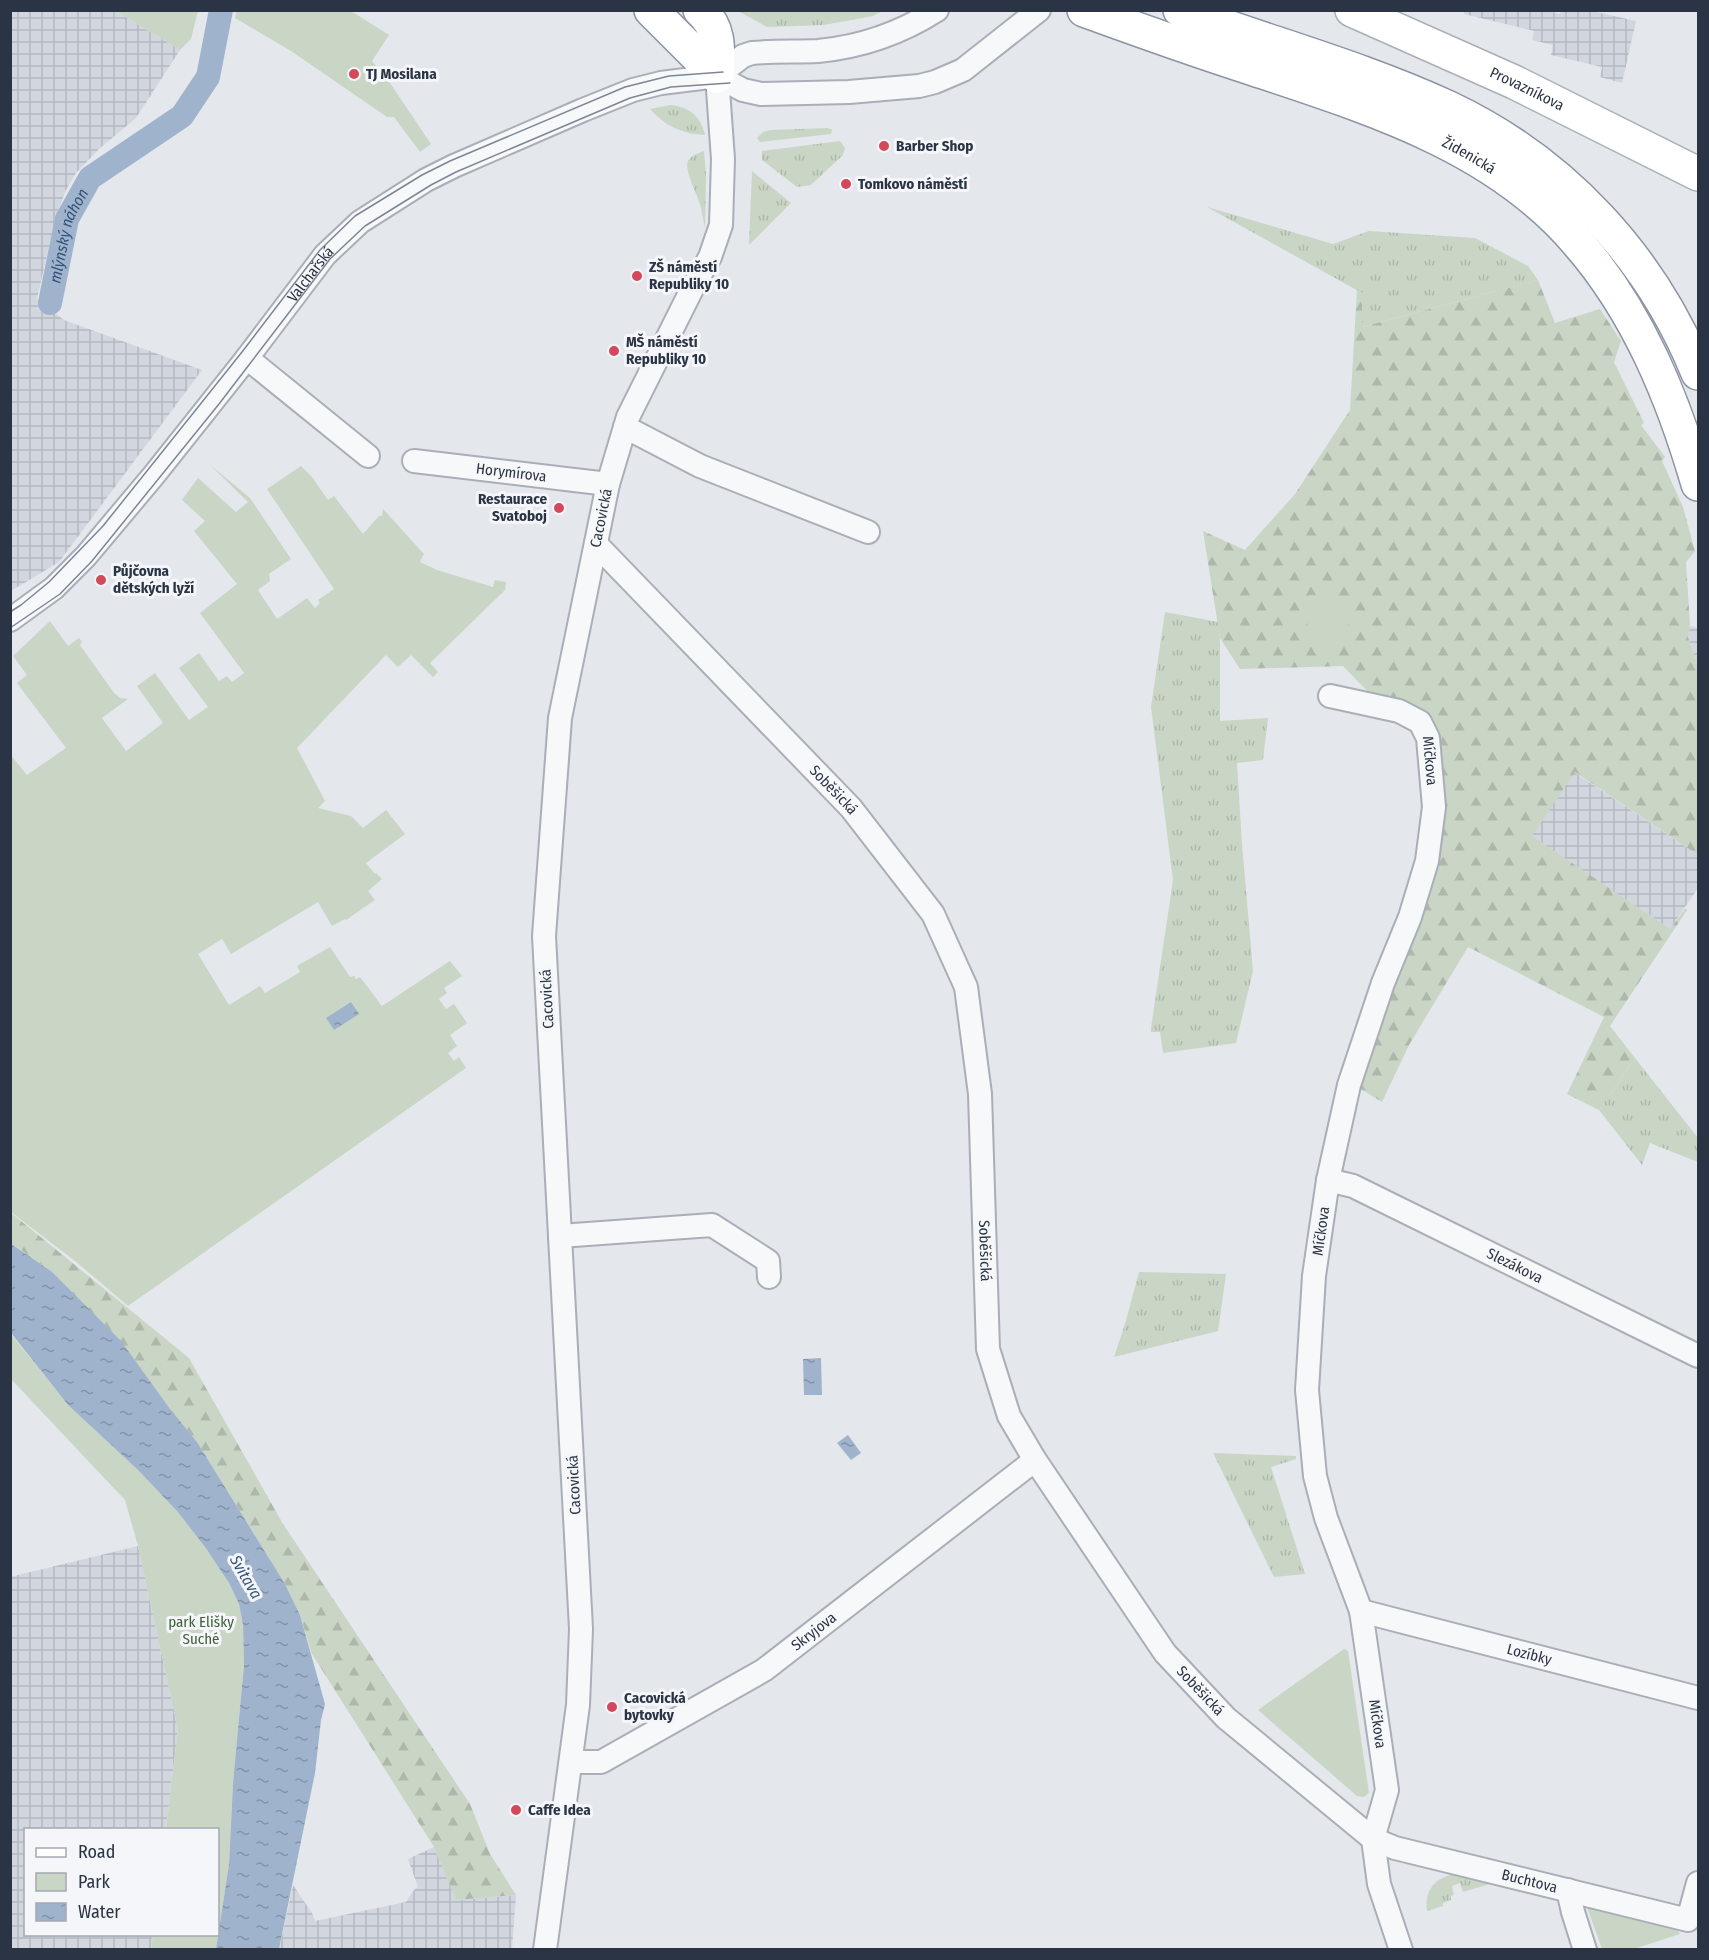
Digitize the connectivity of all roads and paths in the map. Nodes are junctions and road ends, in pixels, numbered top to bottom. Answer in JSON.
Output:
{"nodes":[{"id":1,"x":651,"y":10,"type":"edge"},
{"id":2,"x":700,"y":10,"type":"edge"},
{"id":3,"x":937,"y":10,"type":"edge"},
{"id":4,"x":1039,"y":10,"type":"edge"},
{"id":5,"x":1084,"y":10,"type":"edge"},
{"id":6,"x":1180,"y":10,"type":"edge"},
{"id":7,"x":1352,"y":10,"type":"edge"},
{"id":8,"x":1215,"y":40,"type":"junction"},
{"id":9,"x":717,"y":76,"type":"junction"},
{"id":10,"x":1698,"y":174,"type":"edge"},
{"id":11,"x":247,"y":358,"type":"junction"},
{"id":12,"x":1698,"y":373,"type":"edge"},
{"id":13,"x":625,"y":427,"type":"junction"},
{"id":14,"x":368,"y":456,"type":"dead end"},
{"id":15,"x":414,"y":461,"type":"dead end"},
{"id":16,"x":608,"y":484,"type":"junction"},
{"id":17,"x":1698,"y":484,"type":"edge"},
{"id":18,"x":868,"y":532,"type":"dead end"},
{"id":19,"x":596,"y":544,"type":"junction"},
{"id":20,"x":10,"y":620,"type":"edge"},
{"id":21,"x":1330,"y":696,"type":"dead end"},
{"id":22,"x":1328,"y":1180,"type":"junction"},
{"id":23,"x":560,"y":1236,"type":"junction"},
{"id":24,"x":769,"y":1277,"type":"dead end"},
{"id":25,"x":1698,"y":1356,"type":"edge"},
{"id":26,"x":1035,"y":1460,"type":"junction"},
{"id":27,"x":1361,"y":1611,"type":"junction"},
{"id":28,"x":1698,"y":1698,"type":"edge"},
{"id":29,"x":572,"y":1762,"type":"junction"},
{"id":30,"x":1373,"y":1839,"type":"junction"},
{"id":31,"x":1698,"y":1883,"type":"edge"},
{"id":32,"x":1568,"y":1890,"type":"junction"},
{"id":33,"x":545,"y":1950,"type":"edge"},
{"id":34,"x":1401,"y":1950,"type":"edge"},
{"id":35,"x":1585,"y":1950,"type":"edge"}],
"edges":[{"from":1,"to":9,"type":"main road"},
{"from":2,"to":9,"type":"main road"},
{"from":3,"to":9,"type":"street"},
{"from":4,"to":9,"type":"street"},
{"from":5,"to":8,"type":"main road","name":"Židenická"},
{"from":6,"to":8,"type":"main road","name":"Židenická"},
{"from":7,"to":10,"type":"main road","name":"Provazníkova"},
{"from":8,"to":12,"type":"main road","name":"Židenická"},
{"from":8,"to":17,"type":"main road","name":"Židenická"},
{"from":9,"to":11,"type":"street","name":"Valchařská"},
{"from":9,"to":13,"type":"street","name":"Cacovická"},
{"from":11,"to":14,"type":"street"},
{"from":11,"to":20,"type":"street","name":"Valchařská"},
{"from":13,"to":16,"type":"street","name":"Cacovická"},
{"from":13,"to":18,"type":"street"},
{"from":15,"to":16,"type":"street","name":"Horymírova"},
{"from":16,"to":19,"type":"street","name":"Cacovická"},
{"from":19,"to":23,"type":"street","name":"Cacovická"},
{"from":19,"to":26,"type":"street","name":"Soběšická"},
{"from":21,"to":22,"type":"street","name":"Míčkova"},
{"from":22,"to":25,"type":"street","name":"Slezákova"},
{"from":22,"to":27,"type":"street","name":"Míčkova"},
{"from":23,"to":24,"type":"street"},
{"from":23,"to":29,"type":"street","name":"Cacovická"},
{"from":26,"to":29,"type":"street","name":"Skryjova"},
{"from":26,"to":30,"type":"street","name":"Soběšická"},
{"from":27,"to":28,"type":"street","name":"Lozíbky"},
{"from":27,"to":30,"type":"street","name":"Míčkova"},
{"from":29,"to":33,"type":"street","name":"Cacovická"},
{"from":30,"to":32,"type":"street","name":"Buchtova"},
{"from":30,"to":34,"type":"street"},
{"from":31,"to":32,"type":"street","name":"Buchtova"},
{"from":32,"to":35,"type":"street"}]}
